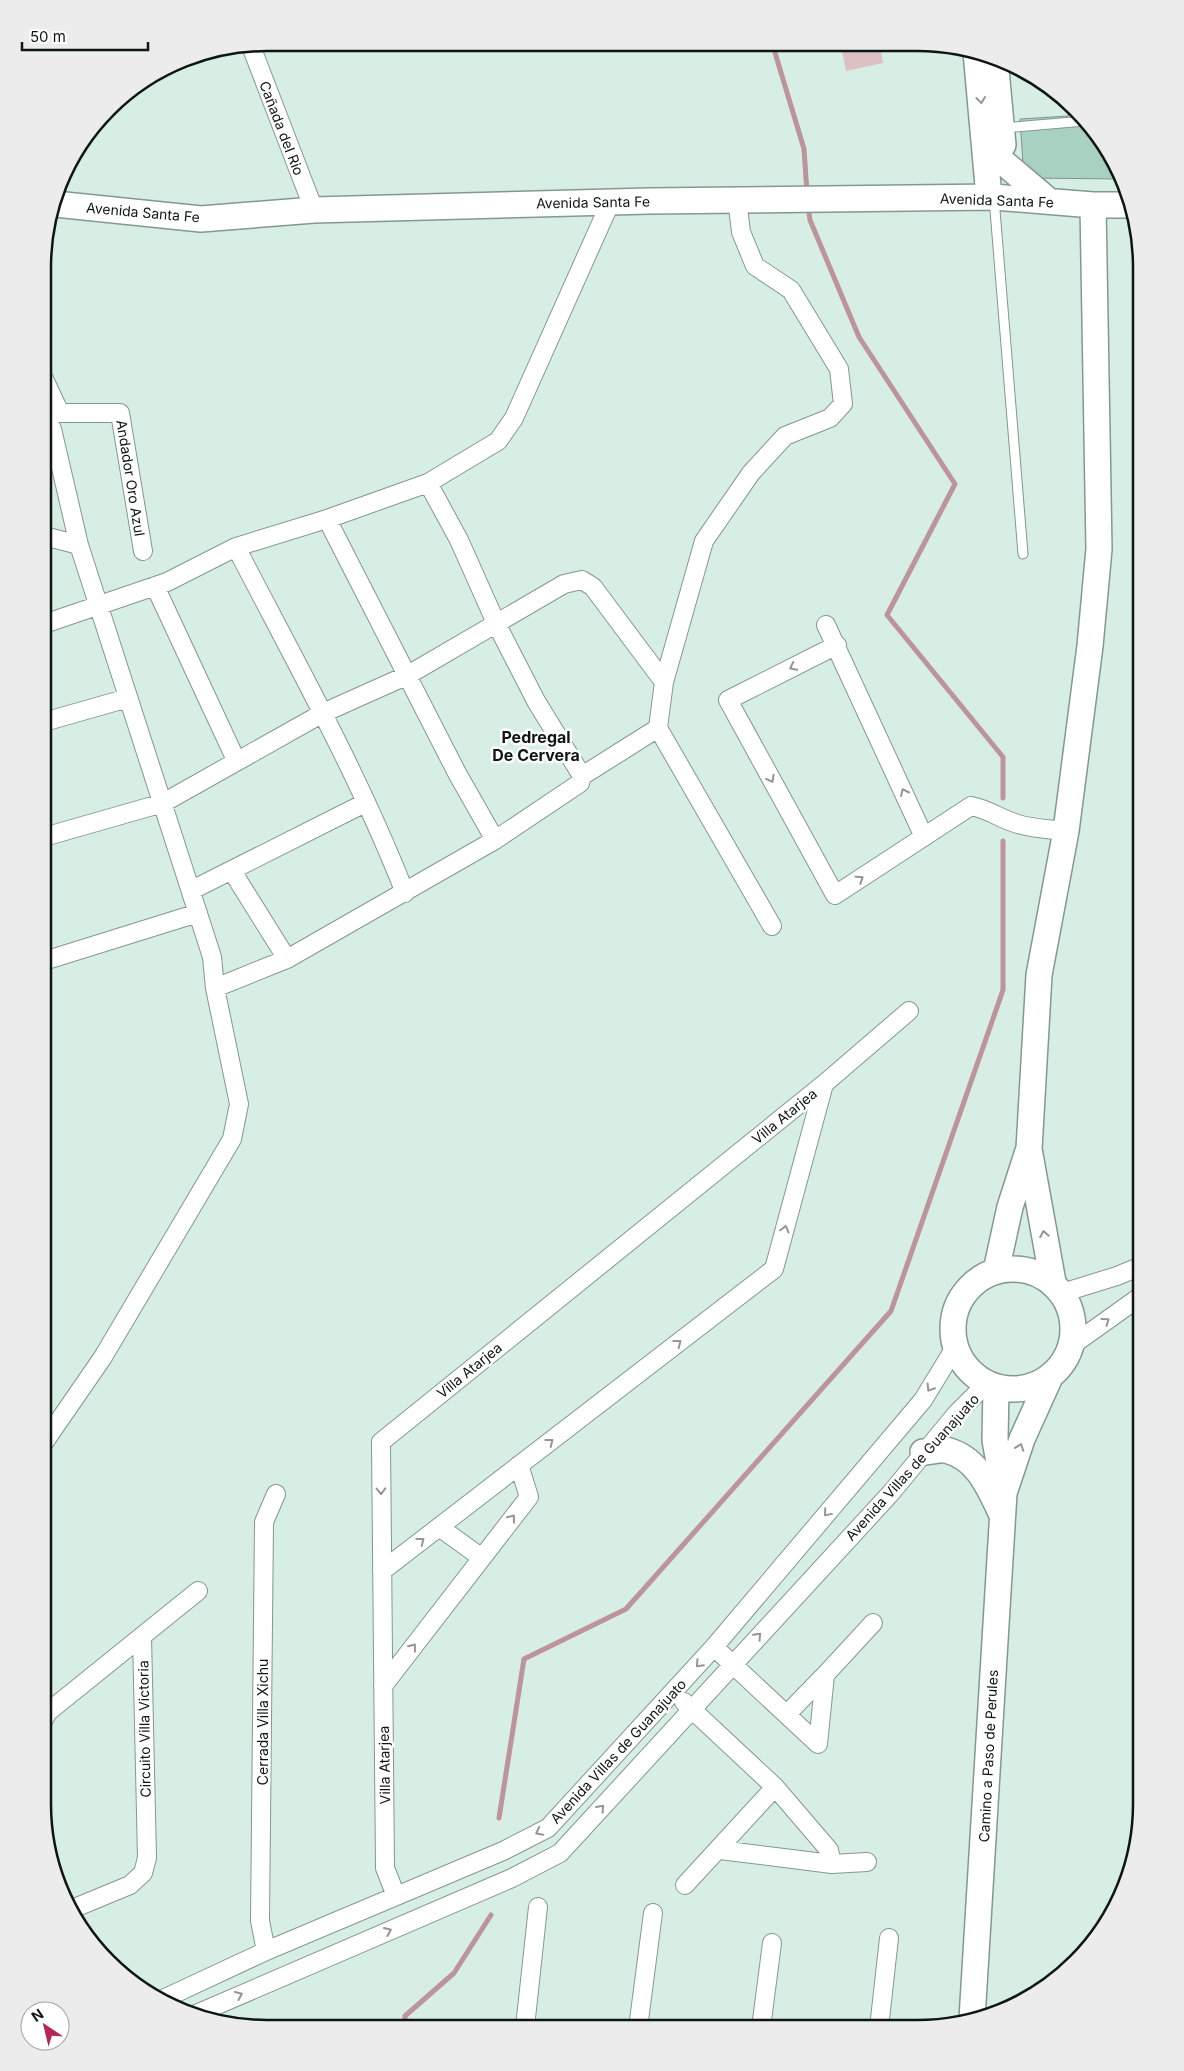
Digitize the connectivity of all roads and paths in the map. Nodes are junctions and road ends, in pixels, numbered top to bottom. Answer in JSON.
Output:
{"nodes":[{"id":1,"x":253,"y":52,"type":"edge"},
{"id":2,"x":978,"y":61,"type":"edge"},
{"id":3,"x":995,"y":66,"type":"edge"},
{"id":4,"x":1076,"y":122,"type":"edge"},
{"id":5,"x":993,"y":129,"type":"junction"},
{"id":6,"x":996,"y":164,"type":"junction"},
{"id":7,"x":945,"y":197,"type":"junction"},
{"id":8,"x":997,"y":197,"type":"junction"},
{"id":9,"x":737,"y":199,"type":"junction"},
{"id":10,"x":611,"y":201,"type":"junction"},
{"id":11,"x":1049,"y":201,"type":"junction"},
{"id":12,"x":61,"y":205,"type":"edge"},
{"id":13,"x":1093,"y":205,"type":"junction"},
{"id":14,"x":1123,"y":205,"type":"edge"},
{"id":15,"x":314,"y":210,"type":"junction"},
{"id":16,"x":51,"y":394,"type":"edge"},
{"id":17,"x":51,"y":428,"type":"edge"},
{"id":18,"x":428,"y":483,"type":"junction"},
{"id":19,"x":326,"y":519,"type":"junction"},
{"id":20,"x":51,"y":538,"type":"edge"},
{"id":21,"x":79,"y":545,"type":"junction"},
{"id":22,"x":236,"y":547,"type":"junction"},
{"id":23,"x":143,"y":551,"type":"dead end"},
{"id":24,"x":1023,"y":554,"type":"dead end"},
{"id":25,"x":155,"y":586,"type":"junction"},
{"id":26,"x":98,"y":606,"type":"junction"},
{"id":27,"x":51,"y":622,"type":"edge"},
{"id":28,"x":496,"y":624,"type":"junction"},
{"id":29,"x":826,"y":625,"type":"dead end"},
{"id":30,"x":837,"y":645,"type":"junction"},
{"id":31,"x":408,"y":674,"type":"junction"},
{"id":32,"x":664,"y":682,"type":"junction"},
{"id":33,"x":128,"y":698,"type":"junction"},
{"id":34,"x":323,"y":714,"type":"junction"},
{"id":35,"x":51,"y":720,"type":"edge"},
{"id":36,"x":658,"y":728,"type":"junction"},
{"id":37,"x":236,"y":760,"type":"junction"},
{"id":38,"x":582,"y":776,"type":"junction"},
{"id":39,"x":365,"y":802,"type":"junction"},
{"id":40,"x":163,"y":803,"type":"junction"},
{"id":41,"x":1066,"y":831,"type":"junction"},
{"id":42,"x":51,"y":835,"type":"edge"},
{"id":43,"x":924,"y":837,"type":"junction"},
{"id":44,"x":495,"y":840,"type":"junction"},
{"id":45,"x":232,"y":871,"type":"junction"},
{"id":46,"x":192,"y":890,"type":"junction"},
{"id":47,"x":405,"y":893,"type":"junction"},
{"id":48,"x":198,"y":913,"type":"junction"},
{"id":49,"x":772,"y":926,"type":"dead end"},
{"id":50,"x":51,"y":959,"type":"edge"},
{"id":51,"x":287,"y":959,"type":"junction"},
{"id":52,"x":215,"y":988,"type":"junction"},
{"id":53,"x":909,"y":1010,"type":"dead end"},
{"id":54,"x":824,"y":1084,"type":"junction"},
{"id":55,"x":1029,"y":1149,"type":"junction"},
{"id":56,"x":1133,"y":1269,"type":"edge"},
{"id":57,"x":996,"y":1271,"type":"junction"},
{"id":58,"x":1057,"y":1287,"type":"junction"},
{"id":59,"x":1133,"y":1302,"type":"edge"},
{"id":60,"x":956,"y":1346,"type":"junction"},
{"id":61,"x":1071,"y":1346,"type":"junction"},
{"id":62,"x":1050,"y":1377,"type":"junction"},
{"id":63,"x":991,"y":1385,"type":"junction"},
{"id":64,"x":51,"y":1433,"type":"edge"},
{"id":65,"x":923,"y":1452,"type":"junction"},
{"id":66,"x":519,"y":1465,"type":"junction"},
{"id":67,"x":276,"y":1494,"type":"dead end"},
{"id":68,"x":1003,"y":1504,"type":"junction"},
{"id":69,"x":439,"y":1527,"type":"junction"},
{"id":70,"x":482,"y":1558,"type":"junction"},
{"id":71,"x":382,"y":1571,"type":"junction"},
{"id":72,"x":198,"y":1591,"type":"dead end"},
{"id":73,"x":873,"y":1622,"type":"dead end"},
{"id":74,"x":142,"y":1636,"type":"junction"},
{"id":75,"x":714,"y":1646,"type":"junction"},
{"id":76,"x":734,"y":1663,"type":"junction"},
{"id":77,"x":825,"y":1675,"type":"junction"},
{"id":78,"x":384,"y":1686,"type":"junction"},
{"id":79,"x":672,"y":1692,"type":"junction"},
{"id":80,"x":692,"y":1709,"type":"junction"},
{"id":81,"x":51,"y":1710,"type":"edge"},
{"id":82,"x":787,"y":1714,"type":"junction"},
{"id":83,"x":775,"y":1787,"type":"junction"},
{"id":84,"x":720,"y":1850,"type":"junction"},
{"id":85,"x":867,"y":1862,"type":"dead end"},
{"id":86,"x":832,"y":1864,"type":"junction"},
{"id":87,"x":685,"y":1885,"type":"dead end"},
{"id":88,"x":396,"y":1896,"type":"junction"},
{"id":89,"x":78,"y":1907,"type":"edge"},
{"id":90,"x":538,"y":1907,"type":"dead end"},
{"id":91,"x":653,"y":1913,"type":"dead end"},
{"id":92,"x":889,"y":1938,"type":"dead end"},
{"id":93,"x":772,"y":1943,"type":"dead end"},
{"id":94,"x":266,"y":1951,"type":"junction"},
{"id":95,"x":170,"y":1996,"type":"edge"},
{"id":96,"x":205,"y":2010,"type":"edge"},
{"id":97,"x":972,"y":2012,"type":"edge"},
{"id":98,"x":526,"y":2020,"type":"edge"},
{"id":99,"x":639,"y":2020,"type":"edge"},
{"id":100,"x":762,"y":2020,"type":"edge"},
{"id":101,"x":880,"y":2020,"type":"edge"}],
"edges":[{"from":1,"to":15,"type":"street","name":"Cañada del Rio"},
{"from":2,"to":5,"type":"street","one_way":true},
{"from":3,"to":5,"type":"street"},
{"from":4,"to":5,"type":"lane"},
{"from":5,"to":6,"type":"street"},
{"from":6,"to":7,"type":"street"},
{"from":6,"to":8,"type":"street"},
{"from":6,"to":11,"type":"street"},
{"from":7,"to":8,"type":"street","name":"Avenida Santa Fe"},
{"from":7,"to":9,"type":"street","name":"Avenida Santa Fe"},
{"from":8,"to":11,"type":"street","name":"Avenida Santa Fe"},
{"from":8,"to":24,"type":"lane"},
{"from":9,"to":10,"type":"street","name":"Avenida Santa Fe"},
{"from":9,"to":32,"type":"street"},
{"from":10,"to":15,"type":"street","name":"Avenida Santa Fe"},
{"from":10,"to":18,"type":"street"},
{"from":11,"to":13,"type":"street","name":"Avenida Santa Fe"},
{"from":12,"to":15,"type":"street","name":"Avenida Santa Fe"},
{"from":13,"to":14,"type":"street","name":"Avenida Santa Fe"},
{"from":13,"to":41,"type":"street"},
{"from":16,"to":23,"type":"street","name":"Andador Oro Azul"},
{"from":17,"to":21,"type":"street"},
{"from":18,"to":19,"type":"street"},
{"from":18,"to":28,"type":"street"},
{"from":19,"to":22,"type":"street"},
{"from":19,"to":31,"type":"street"},
{"from":20,"to":21,"type":"street"},
{"from":21,"to":26,"type":"street"},
{"from":22,"to":25,"type":"street"},
{"from":22,"to":34,"type":"street"},
{"from":25,"to":26,"type":"street"},
{"from":25,"to":37,"type":"street"},
{"from":26,"to":27,"type":"street"},
{"from":26,"to":33,"type":"street"},
{"from":28,"to":31,"type":"street"},
{"from":28,"to":32,"type":"street"},
{"from":28,"to":38,"type":"street"},
{"from":29,"to":30,"type":"street"},
{"from":43,"to":30,"type":"street","one_way":true},
{"from":30,"to":43,"type":"street","one_way":true},
{"from":31,"to":34,"type":"street"},
{"from":31,"to":44,"type":"street"},
{"from":32,"to":36,"type":"street"},
{"from":33,"to":35,"type":"street"},
{"from":33,"to":40,"type":"street"},
{"from":34,"to":37,"type":"street"},
{"from":34,"to":39,"type":"street"},
{"from":36,"to":38,"type":"street"},
{"from":36,"to":49,"type":"street"},
{"from":37,"to":40,"type":"street"},
{"from":38,"to":44,"type":"street"},
{"from":39,"to":45,"type":"street"},
{"from":39,"to":47,"type":"street"},
{"from":40,"to":42,"type":"street"},
{"from":40,"to":46,"type":"street"},
{"from":41,"to":43,"type":"street"},
{"from":41,"to":55,"type":"street"},
{"from":44,"to":47,"type":"street"},
{"from":45,"to":46,"type":"street"},
{"from":45,"to":51,"type":"street"},
{"from":46,"to":48,"type":"street"},
{"from":47,"to":51,"type":"street"},
{"from":48,"to":50,"type":"street"},
{"from":48,"to":52,"type":"street"},
{"from":51,"to":52,"type":"street"},
{"from":52,"to":64,"type":"street"},
{"from":53,"to":54,"type":"street"},
{"from":66,"to":54,"type":"street","name":"Villa Atarjea","one_way":true},
{"from":54,"to":71,"type":"street","name":"Villa Atarjea","one_way":true},
{"from":55,"to":57,"type":"street"},
{"from":58,"to":55,"type":"street","one_way":true},
{"from":56,"to":58,"type":"street"},
{"from":57,"to":58,"type":"street"},
{"from":57,"to":60,"type":"street"},
{"from":58,"to":61,"type":"street"},
{"from":61,"to":59,"type":"street","one_way":true},
{"from":60,"to":63,"type":"street"},
{"from":60,"to":75,"type":"street","name":"Avenida Villas de Guanajuato","one_way":true},
{"from":61,"to":62,"type":"street"},
{"from":62,"to":63,"type":"street"},
{"from":68,"to":62,"type":"street","name":"Camino a Paso de Perules","one_way":true},
{"from":63,"to":65,"type":"street","name":"Avenida Villas de Guanajuato"},
{"from":63,"to":68,"type":"street","name":"Camino a Paso de Perules"},
{"from":65,"to":68,"type":"street"},
{"from":76,"to":65,"type":"street","name":"Avenida Villas de Guanajuato","one_way":true},
{"from":66,"to":69,"type":"street","name":"Villa Atarjea"},
{"from":70,"to":66,"type":"street","one_way":true},
{"from":67,"to":94,"type":"street","name":"Cerrada Villa Xichu"},
{"from":68,"to":97,"type":"street","name":"Camino a Paso de Perules"},
{"from":69,"to":70,"type":"street"},
{"from":71,"to":69,"type":"street","name":"Villa Atarjea","one_way":true},
{"from":78,"to":70,"type":"street","one_way":true},
{"from":71,"to":78,"type":"street","name":"Villa Atarjea"},
{"from":72,"to":74,"type":"street"},
{"from":73,"to":77,"type":"street"},
{"from":74,"to":81,"type":"street","name":"Circuito Villa Victoria"},
{"from":74,"to":89,"type":"street","name":"Circuito Villa Victoria"},
{"from":75,"to":76,"type":"street"},
{"from":75,"to":79,"type":"street","name":"Avenida Villas de Guanajuato","one_way":true},
{"from":76,"to":80,"type":"street","name":"Avenida Villas de Guanajuato"},
{"from":76,"to":82,"type":"street"},
{"from":77,"to":82,"type":"street"},
{"from":77,"to":82,"type":"street"},
{"from":78,"to":88,"type":"street","name":"Villa Atarjea"},
{"from":79,"to":80,"type":"street"},
{"from":79,"to":88,"type":"street","name":"Avenida Villas de Guanajuato","one_way":true},
{"from":80,"to":83,"type":"street"},
{"from":96,"to":80,"type":"street","name":"Avenida Villas de Guanajuato","one_way":true},
{"from":83,"to":84,"type":"street"},
{"from":83,"to":86,"type":"street"},
{"from":84,"to":86,"type":"street"},
{"from":84,"to":87,"type":"street"},
{"from":85,"to":86,"type":"street"},
{"from":88,"to":94,"type":"street","name":"Avenida Villas de Guanajuato"},
{"from":90,"to":98,"type":"street"},
{"from":91,"to":99,"type":"street"},
{"from":92,"to":101,"type":"street"},
{"from":93,"to":100,"type":"street"},
{"from":94,"to":95,"type":"street","name":"Avenida Villas de Guanajuato"}]}
